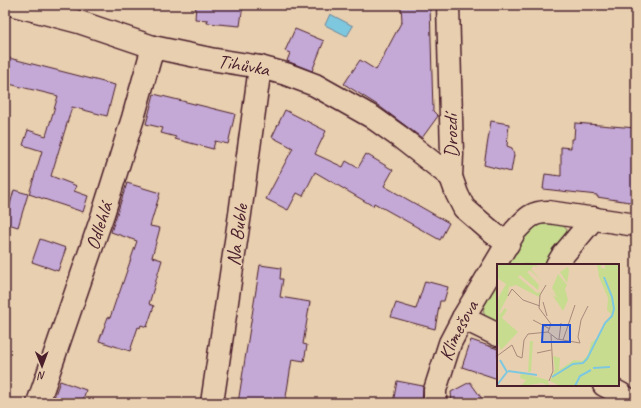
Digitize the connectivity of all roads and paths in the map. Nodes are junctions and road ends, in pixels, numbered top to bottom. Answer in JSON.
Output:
{"nodes":[{"id":1,"x":14,"y":5,"type":"edge"},
{"id":2,"x":448,"y":5,"type":"edge"},
{"id":3,"x":153,"y":47,"type":"junction"},
{"id":4,"x":260,"y":67,"type":"junction"},
{"id":5,"x":451,"y":177,"type":"junction"},
{"id":6,"x":594,"y":218,"type":"junction"},
{"id":7,"x":636,"y":225,"type":"edge"},
{"id":8,"x":508,"y":244,"type":"junction"},
{"id":9,"x":558,"y":264,"type":"edge"},
{"id":10,"x":463,"y":318,"type":"junction"},
{"id":11,"x":497,"y":334,"type":"edge"},
{"id":12,"x":606,"y":386,"type":"edge"},
{"id":13,"x":38,"y":403,"type":"edge"},
{"id":14,"x":212,"y":403,"type":"edge"},
{"id":15,"x":435,"y":403,"type":"edge"},
{"id":16,"x":633,"y":403,"type":"edge"}],
"edges":[{"from":1,"to":3,"type":"street","name":"Tihůvka"},
{"from":2,"to":5,"type":"street","name":"Drozdí"},
{"from":3,"to":4,"type":"street","name":"Tihůvka"},
{"from":3,"to":13,"type":"street","name":"Odlehlá"},
{"from":4,"to":5,"type":"street","name":"Tihůvka"},
{"from":4,"to":14,"type":"street","name":"Na Buble"},
{"from":5,"to":8,"type":"street","name":"Drozdí"},
{"from":6,"to":7,"type":"street","name":"Klimešova"},
{"from":6,"to":8,"type":"street","name":"Klimešova"},
{"from":6,"to":9,"type":"street"},
{"from":8,"to":10,"type":"street","name":"Klimešova"},
{"from":10,"to":11,"type":"street"},
{"from":10,"to":15,"type":"street","name":"Klimešova"},
{"from":12,"to":16,"type":"street"}]}
